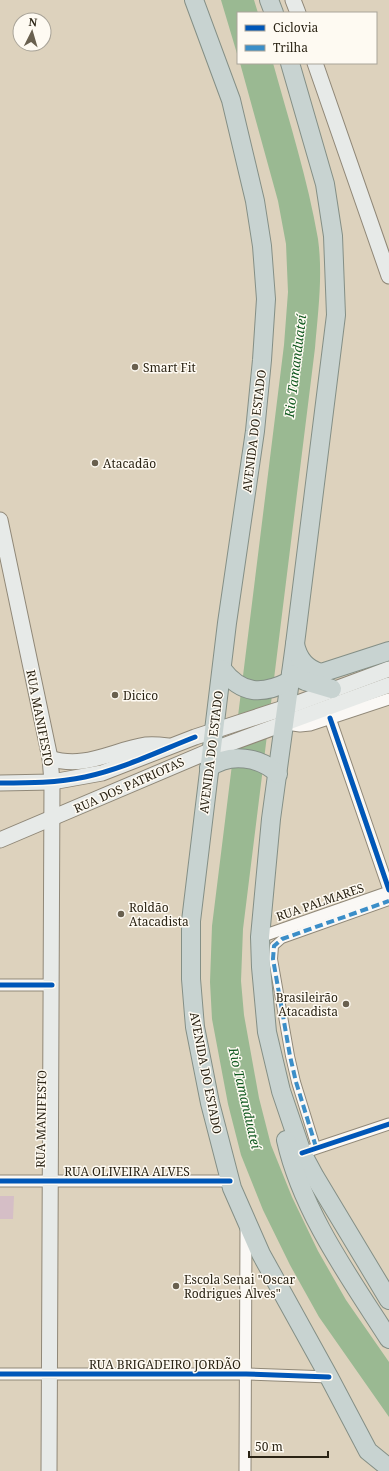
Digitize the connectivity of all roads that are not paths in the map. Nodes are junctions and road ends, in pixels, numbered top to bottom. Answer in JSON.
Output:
{"nodes":[{"id":1,"x":194,"y":0,"type":"edge"},
{"id":2,"x":270,"y":0,"type":"edge"},
{"id":3,"x":293,"y":0,"type":"edge"},
{"id":4,"x":274,"y":12,"type":"edge"},
{"id":5,"x":298,"y":12,"type":"edge"},
{"id":6,"x":290,"y":64,"type":"edge"},
{"id":7,"x":315,"y":64,"type":"edge"},
{"id":8,"x":389,"y":276,"type":"edge"},
{"id":9,"x":0,"y":520,"type":"edge"},
{"id":10,"x":5,"y":567,"type":"edge"},
{"id":11,"x":295,"y":644,"type":"junction"},
{"id":12,"x":389,"y":651,"type":"edge"},
{"id":13,"x":222,"y":669,"type":"junction"},
{"id":14,"x":389,"y":670,"type":"edge"},
{"id":15,"x":291,"y":677,"type":"junction"},
{"id":16,"x":389,"y":685,"type":"edge"},
{"id":17,"x":389,"y":699,"type":"edge"},
{"id":18,"x":332,"y":704,"type":"junction"},
{"id":19,"x":286,"y":715,"type":"junction"},
{"id":20,"x":214,"y":730,"type":"junction"},
{"id":21,"x":173,"y":746,"type":"junction"},
{"id":22,"x":212,"y":750,"type":"junction"},
{"id":23,"x":50,"y":758,"type":"junction"},
{"id":24,"x":209,"y":768,"type":"junction"},
{"id":25,"x":278,"y":774,"type":"junction"},
{"id":26,"x":52,"y":782,"type":"junction"},
{"id":27,"x":0,"y":783,"type":"edge"},
{"id":28,"x":52,"y":818,"type":"junction"},
{"id":29,"x":0,"y":840,"type":"edge"},
{"id":30,"x":389,"y":891,"type":"edge"},
{"id":31,"x":389,"y":901,"type":"edge"},
{"id":32,"x":260,"y":937,"type":"junction"},
{"id":33,"x":0,"y":985,"type":"edge"},
{"id":34,"x":52,"y":985,"type":"junction"},
{"id":35,"x":281,"y":1091,"type":"junction"},
{"id":36,"x":389,"y":1124,"type":"edge"},
{"id":37,"x":309,"y":1150,"type":"junction"},
{"id":38,"x":0,"y":1181,"type":"edge"},
{"id":39,"x":50,"y":1181,"type":"junction"},
{"id":40,"x":230,"y":1181,"type":"junction"},
{"id":41,"x":246,"y":1218,"type":"junction"},
{"id":42,"x":389,"y":1300,"type":"edge"},
{"id":43,"x":389,"y":1339,"type":"edge"},
{"id":44,"x":0,"y":1374,"type":"edge"},
{"id":45,"x":49,"y":1374,"type":"junction"},
{"id":46,"x":246,"y":1374,"type":"junction"},
{"id":47,"x":329,"y":1377,"type":"junction"},
{"id":48,"x":368,"y":1451,"type":"junction"},
{"id":49,"x":389,"y":1468,"type":"edge"},
{"id":50,"x":48,"y":1471,"type":"edge"},
{"id":51,"x":245,"y":1471,"type":"edge"},
{"id":52,"x":372,"y":1471,"type":"edge"}],
"edges":[{"from":1,"to":13,"type":"highway","name":"AVENIDA DO ESTADO"},
{"from":2,"to":4,"type":"highway"},
{"from":3,"to":5,"type":"main road"},
{"from":6,"to":11,"type":"highway"},
{"from":7,"to":8,"type":"main road"},
{"from":9,"to":10,"type":"main road","name":"RUA MANIFESTO"},
{"from":10,"to":23,"type":"main road","name":"RUA MANIFESTO"},
{"from":11,"to":12,"type":"highway"},
{"from":11,"to":15,"type":"highway"},
{"from":13,"to":15,"type":"highway"},
{"from":13,"to":20,"type":"highway","name":"AVENIDA DO ESTADO"},
{"from":14,"to":18,"type":"main road"},
{"from":15,"to":18,"type":"highway"},
{"from":15,"to":19,"type":"highway"},
{"from":16,"to":18,"type":"main road"},
{"from":17,"to":18,"type":"street"},
{"from":18,"to":19,"type":"main road"},
{"from":18,"to":30,"type":"street"},
{"from":19,"to":20,"type":"main road","name":"RUA DOS PATRIOTAS"},
{"from":19,"to":22,"type":"main road","name":"RUA DOS PATRIOTAS"},
{"from":19,"to":25,"type":"highway"},
{"from":20,"to":21,"type":"main road","name":"RUA DOS PATRIOTAS"},
{"from":20,"to":22,"type":"highway","name":"AVENIDA DO ESTADO"},
{"from":21,"to":23,"type":"main road"},
{"from":21,"to":26,"type":"main road","name":"RUA DOS PATRIOTAS"},
{"from":22,"to":24,"type":"highway","name":"AVENIDA DO ESTADO"},
{"from":22,"to":28,"type":"main road","name":"RUA DOS PATRIOTAS"},
{"from":23,"to":26,"type":"main road","name":"RUA MANIFESTO"},
{"from":24,"to":25,"type":"highway"},
{"from":24,"to":40,"type":"highway","name":"AVENIDA DO ESTADO"},
{"from":25,"to":32,"type":"highway"},
{"from":26,"to":27,"type":"main road","name":"RUA DOS PATRIOTAS"},
{"from":26,"to":28,"type":"main road","name":"RUA MANIFESTO"},
{"from":28,"to":29,"type":"main road","name":"RUA DOS PATRIOTAS"},
{"from":28,"to":34,"type":"main road","name":"RUA MANIFESTO"},
{"from":30,"to":32,"type":"street","name":"RUA PALMARES"},
{"from":31,"to":37,"type":"street"},
{"from":32,"to":35,"type":"highway"},
{"from":33,"to":34,"type":"street"},
{"from":34,"to":39,"type":"main road","name":"RUA MANIFESTO"},
{"from":35,"to":37,"type":"highway"},
{"from":35,"to":43,"type":"highway"},
{"from":36,"to":37,"type":"street"},
{"from":37,"to":42,"type":"highway"},
{"from":38,"to":39,"type":"street","name":"RUA OLIVEIRA ALVES"},
{"from":39,"to":40,"type":"street","name":"RUA OLIVEIRA ALVES"},
{"from":39,"to":45,"type":"main road","name":"RUA MANIFESTO"},
{"from":40,"to":41,"type":"highway","name":"AVENIDA DO ESTADO"},
{"from":41,"to":46,"type":"street"},
{"from":41,"to":47,"type":"highway","name":"AVENIDA DO ESTADO"},
{"from":44,"to":45,"type":"street","name":"RUA BRIGADEIRO JORDÃO"},
{"from":45,"to":46,"type":"street","name":"RUA BRIGADEIRO JORDÃO"},
{"from":45,"to":50,"type":"main road","name":"RUA MANIFESTO"},
{"from":46,"to":47,"type":"street","name":"RUA BRIGADEIRO JORDÃO"},
{"from":46,"to":51,"type":"street"},
{"from":47,"to":48,"type":"highway","name":"AVENIDA DO ESTADO"},
{"from":48,"to":49,"type":"highway","name":"AVENIDA DO ESTADO"},
{"from":48,"to":52,"type":"highway"}]}
